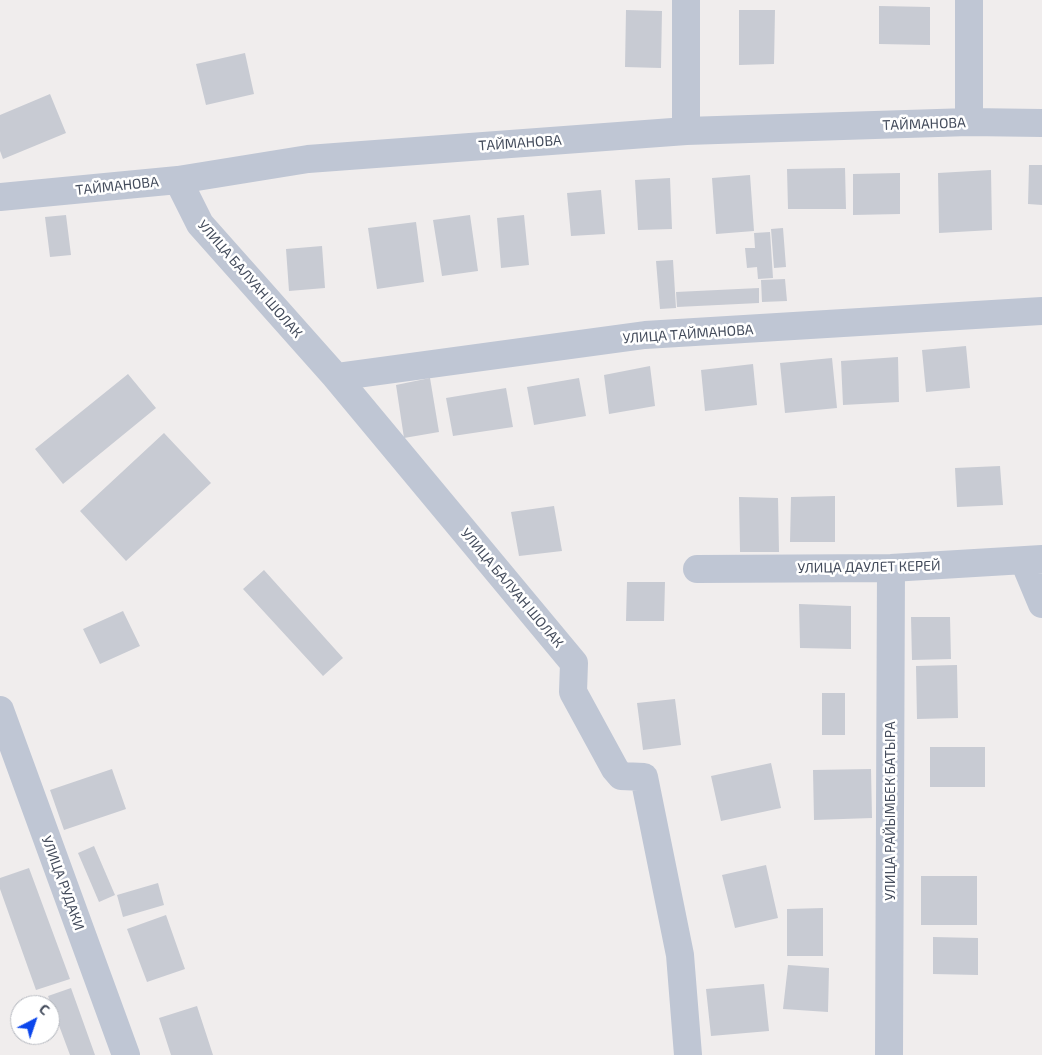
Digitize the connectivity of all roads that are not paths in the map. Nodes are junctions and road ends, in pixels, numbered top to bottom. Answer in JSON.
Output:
{"nodes":[{"id":1,"x":686,"y":0,"type":"edge"},
{"id":2,"x":969,"y":0,"type":"edge"},
{"id":3,"x":969,"y":122,"type":"junction"},
{"id":4,"x":1042,"y":123,"type":"edge"},
{"id":5,"x":686,"y":131,"type":"junction"},
{"id":6,"x":178,"y":180,"type":"junction"},
{"id":7,"x":0,"y":197,"type":"edge"},
{"id":8,"x":1042,"y":311,"type":"edge"},
{"id":9,"x":336,"y":377,"type":"junction"},
{"id":10,"x":1033,"y":560,"type":"edge"},
{"id":11,"x":891,"y":568,"type":"junction"},
{"id":12,"x":697,"y":570,"type":"dead end"},
{"id":13,"x":1042,"y":604,"type":"edge"},
{"id":14,"x":0,"y":710,"type":"edge"},
{"id":15,"x":126,"y":1055,"type":"edge"},
{"id":16,"x":688,"y":1055,"type":"edge"},
{"id":17,"x":889,"y":1055,"type":"edge"}],
"edges":[{"from":1,"to":5,"type":"street"},
{"from":2,"to":3,"type":"street"},
{"from":3,"to":4,"type":"street","name":"ТАЙМАНОВА"},
{"from":3,"to":5,"type":"street","name":"ТАЙМАНОВА"},
{"from":5,"to":6,"type":"street","name":"ТАЙМАНОВА"},
{"from":6,"to":7,"type":"street","name":"ТАЙМАНОВА"},
{"from":6,"to":9,"type":"street","name":"УЛИЦА БАЛУАН ШОЛАК"},
{"from":8,"to":9,"type":"street","name":"УЛИЦА ТАЙМАНОВА"},
{"from":9,"to":16,"type":"street","name":"УЛИЦА БАЛУАН ШОЛАК"},
{"from":10,"to":11,"type":"street","name":"УЛИЦА ДАУЛЕТ КЕРЕЙ"},
{"from":10,"to":13,"type":"street"},
{"from":11,"to":12,"type":"street","name":"УЛИЦА ДАУЛЕТ КЕРЕЙ"},
{"from":11,"to":17,"type":"street","name":"УЛИЦА РАЙЫМБЕК БАТЫРА"},
{"from":14,"to":15,"type":"street","name":"УЛИЦА РУДАКИ"}]}
